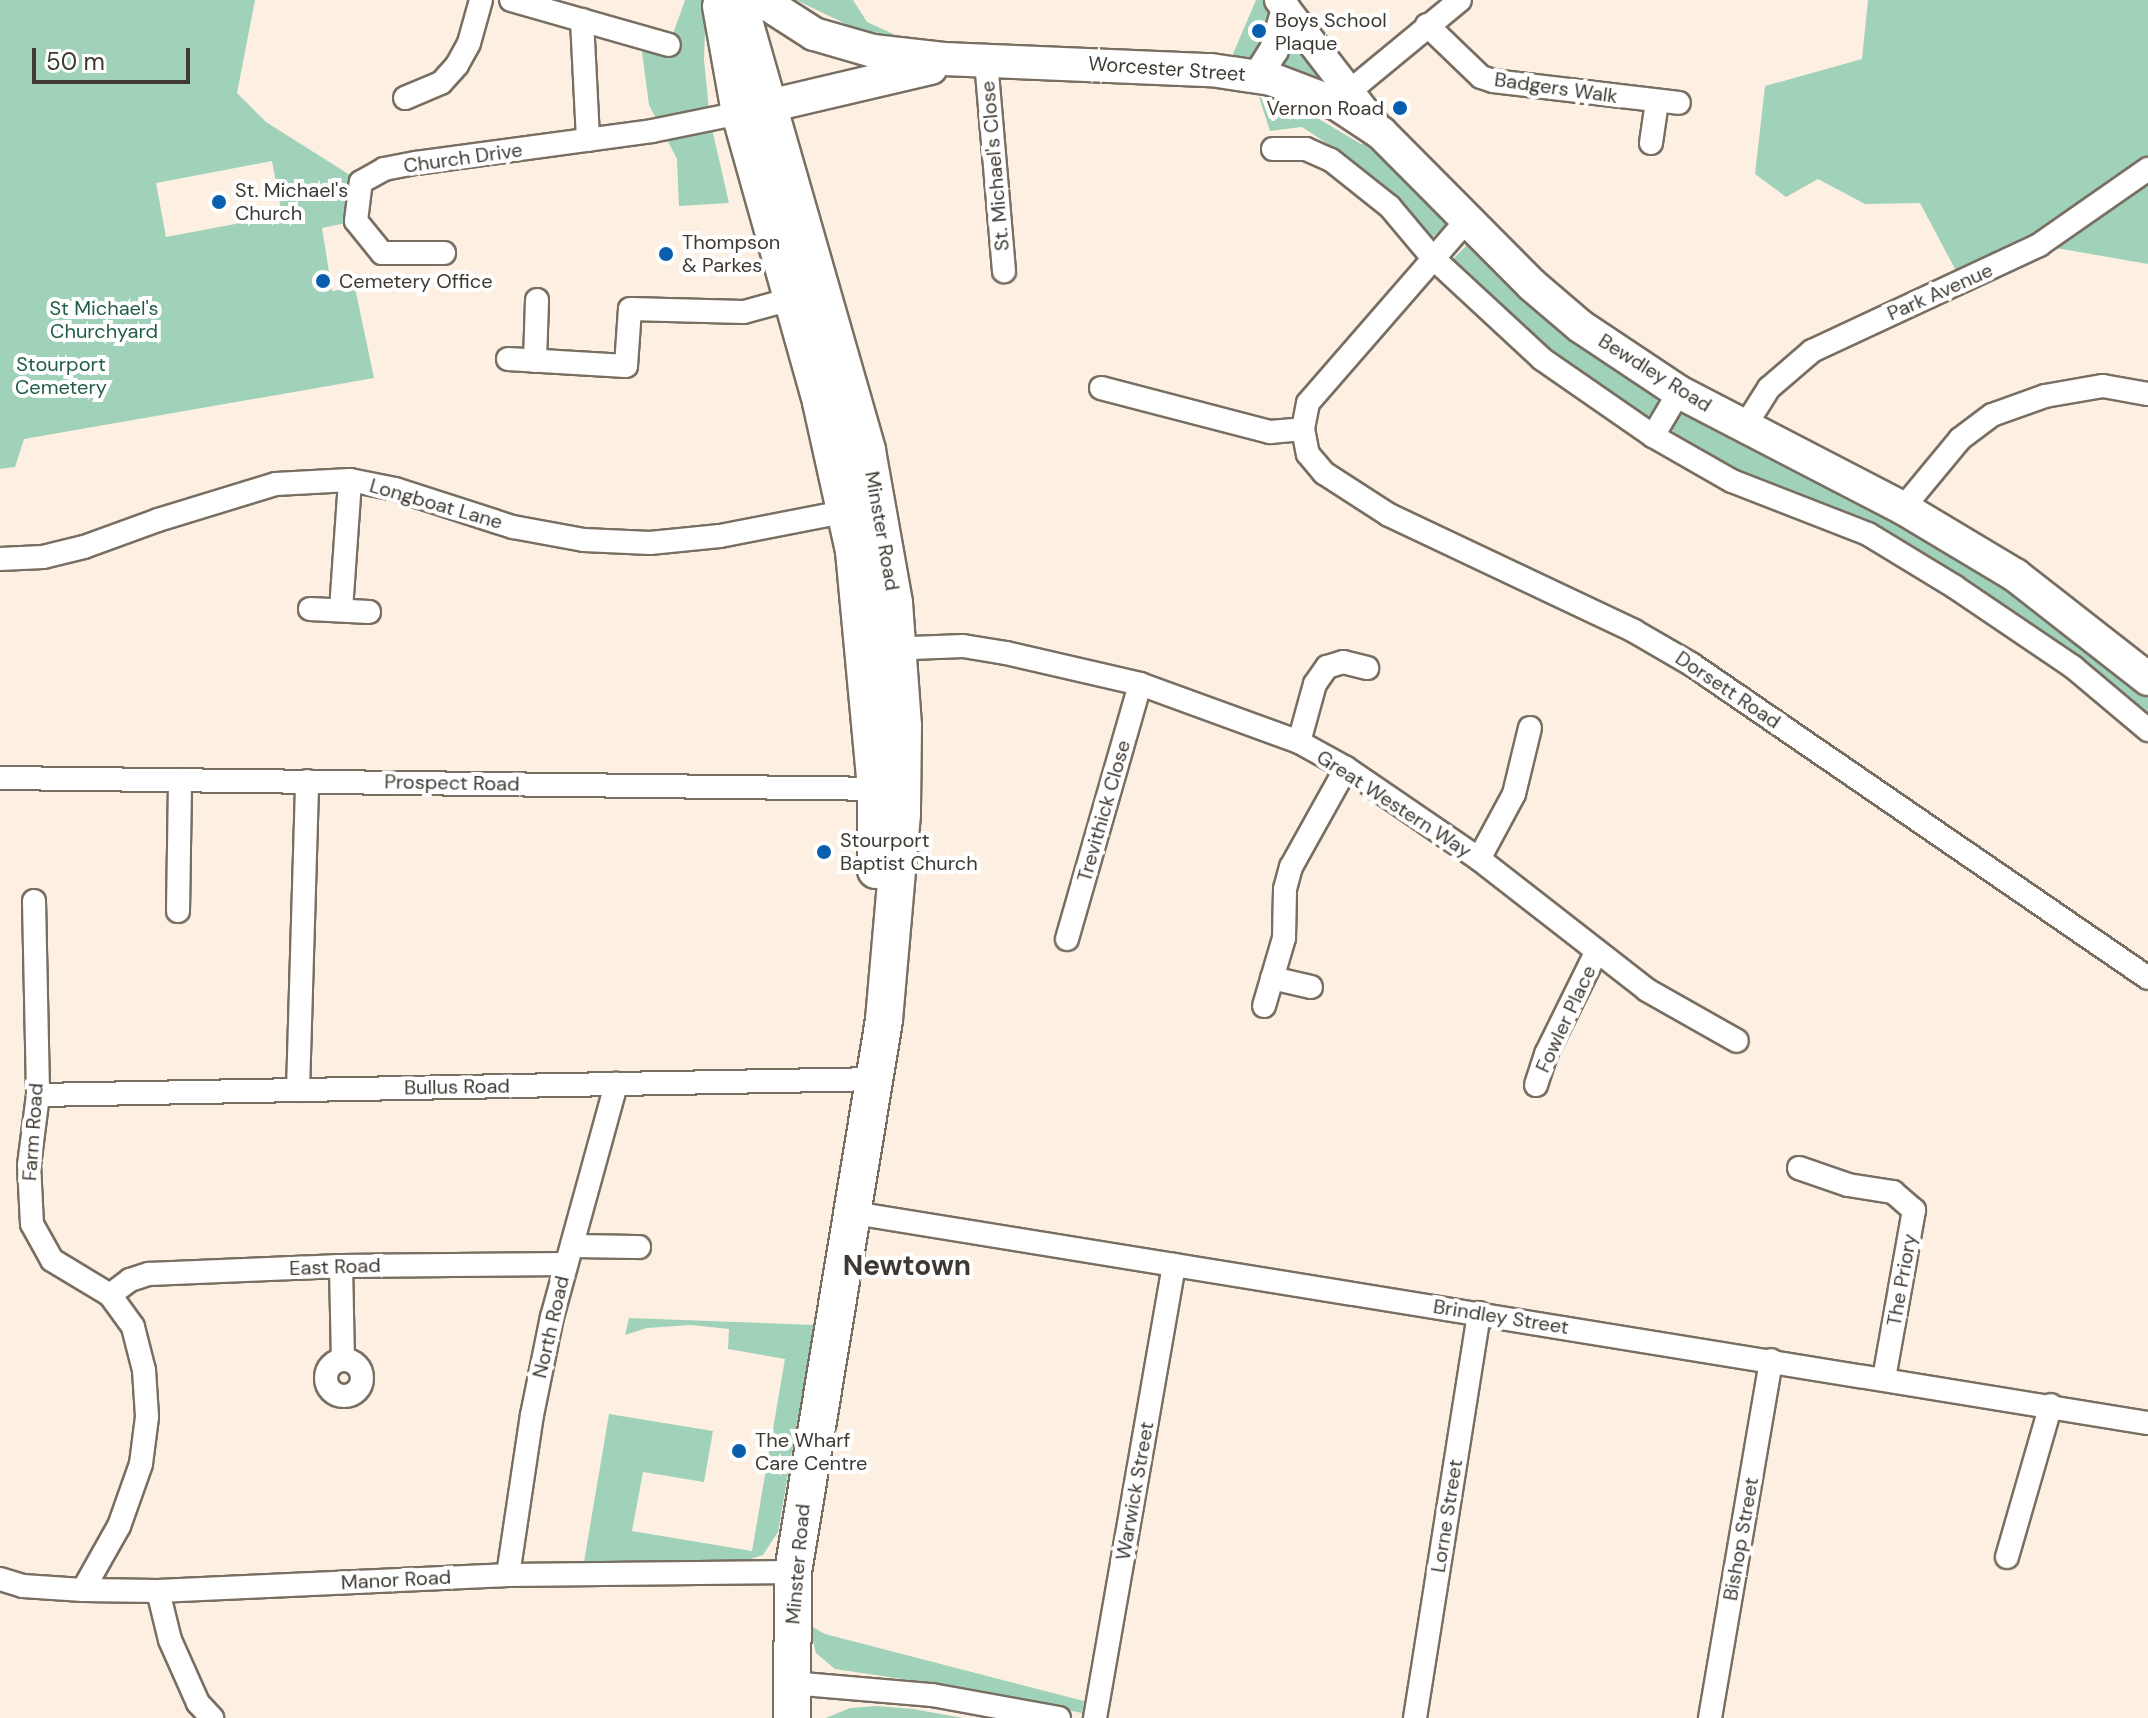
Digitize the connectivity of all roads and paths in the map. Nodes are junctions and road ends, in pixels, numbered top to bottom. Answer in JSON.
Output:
{"nodes":[{"id":1,"x":481,"y":0,"type":"edge"},
{"id":2,"x":511,"y":0,"type":"edge"},
{"id":3,"x":720,"y":0,"type":"edge"},
{"id":4,"x":738,"y":0,"type":"edge"},
{"id":5,"x":761,"y":0,"type":"edge"},
{"id":6,"x":1460,"y":0,"type":"edge"},
{"id":7,"x":1282,"y":4,"type":"edge"},
{"id":8,"x":582,"y":20,"type":"junction"},
{"id":9,"x":1427,"y":25,"type":"junction"},
{"id":10,"x":669,"y":45,"type":"dead end"},
{"id":11,"x":906,"y":56,"type":"junction"},
{"id":12,"x":986,"y":61,"type":"junction"},
{"id":13,"x":1257,"y":77,"type":"junction"},
{"id":14,"x":1351,"y":90,"type":"junction"},
{"id":15,"x":405,"y":98,"type":"dead end"},
{"id":16,"x":744,"y":104,"type":"junction"},
{"id":17,"x":1381,"y":133,"type":"junction"},
{"id":18,"x":588,"y":140,"type":"junction"},
{"id":19,"x":1651,"y":143,"type":"dead end"},
{"id":20,"x":1273,"y":149,"type":"dead end"},
{"id":21,"x":2148,"y":169,"type":"edge"},
{"id":22,"x":1467,"y":220,"type":"junction"},
{"id":23,"x":444,"y":253,"type":"dead end"},
{"id":24,"x":1432,"y":257,"type":"junction"},
{"id":25,"x":1004,"y":271,"type":"dead end"},
{"id":26,"x":808,"y":294,"type":"junction"},
{"id":27,"x":537,"y":300,"type":"dead end"},
{"id":28,"x":508,"y":359,"type":"dead end"},
{"id":29,"x":535,"y":361,"type":"junction"},
{"id":30,"x":1101,"y":388,"type":"dead end"},
{"id":31,"x":1679,"y":392,"type":"junction"},
{"id":32,"x":2148,"y":394,"type":"edge"},
{"id":33,"x":1745,"y":426,"type":"junction"},
{"id":34,"x":1303,"y":429,"type":"junction"},
{"id":35,"x":1653,"y":436,"type":"junction"},
{"id":36,"x":350,"y":480,"type":"junction"},
{"id":37,"x":862,"y":508,"type":"junction"},
{"id":38,"x":1903,"y":508,"type":"junction"},
{"id":39,"x":0,"y":559,"type":"edge"},
{"id":40,"x":310,"y":609,"type":"dead end"},
{"id":41,"x":341,"y":610,"type":"junction"},
{"id":42,"x":369,"y":612,"type":"dead end"},
{"id":43,"x":882,"y":650,"type":"junction"},
{"id":44,"x":1367,"y":668,"type":"dead end"},
{"id":45,"x":2148,"y":679,"type":"edge"},
{"id":46,"x":1140,"y":684,"type":"junction"},
{"id":47,"x":1530,"y":728,"type":"dead end"},
{"id":48,"x":2148,"y":730,"type":"edge"},
{"id":49,"x":1299,"y":742,"type":"junction"},
{"id":50,"x":1346,"y":768,"type":"junction"},
{"id":51,"x":0,"y":778,"type":"edge"},
{"id":52,"x":180,"y":780,"type":"junction"},
{"id":53,"x":307,"y":781,"type":"junction"},
{"id":54,"x":890,"y":789,"type":"junction"},
{"id":55,"x":1479,"y":859,"type":"junction"},
{"id":56,"x":34,"y":901,"type":"dead end"},
{"id":57,"x":178,"y":911,"type":"dead end"},
{"id":58,"x":1067,"y":939,"type":"dead end"},
{"id":59,"x":1596,"y":953,"type":"junction"},
{"id":60,"x":1272,"y":978,"type":"junction"},
{"id":61,"x":2148,"y":978,"type":"edge"},
{"id":62,"x":1311,"y":987,"type":"dead end"},
{"id":63,"x":1264,"y":1006,"type":"dead end"},
{"id":64,"x":1737,"y":1041,"type":"dead end"},
{"id":65,"x":876,"y":1079,"type":"junction"},
{"id":66,"x":616,"y":1084,"type":"junction"},
{"id":67,"x":1536,"y":1085,"type":"dead end"},
{"id":68,"x":298,"y":1090,"type":"junction"},
{"id":69,"x":38,"y":1095,"type":"junction"},
{"id":70,"x":1799,"y":1168,"type":"dead end"},
{"id":71,"x":854,"y":1213,"type":"junction"},
{"id":72,"x":639,"y":1247,"type":"dead end"},
{"id":73,"x":569,"y":1255,"type":"junction"},
{"id":74,"x":1174,"y":1265,"type":"junction"},
{"id":75,"x":341,"y":1266,"type":"junction"},
{"id":76,"x":110,"y":1295,"type":"junction"},
{"id":77,"x":1479,"y":1313,"type":"junction"},
{"id":78,"x":343,"y":1360,"type":"dead end"},
{"id":79,"x":1771,"y":1360,"type":"junction"},
{"id":80,"x":1884,"y":1378,"type":"junction"},
{"id":81,"x":2051,"y":1405,"type":"junction"},
{"id":82,"x":2148,"y":1423,"type":"edge"},
{"id":83,"x":2007,"y":1557,"type":"dead end"},
{"id":84,"x":793,"y":1572,"type":"junction"},
{"id":85,"x":508,"y":1575,"type":"junction"},
{"id":86,"x":0,"y":1579,"type":"edge"},
{"id":87,"x":83,"y":1590,"type":"junction"},
{"id":88,"x":158,"y":1591,"type":"junction"},
{"id":89,"x":792,"y":1701,"type":"edge"},
{"id":90,"x":212,"y":1718,"type":"edge"},
{"id":91,"x":1059,"y":1718,"type":"edge"},
{"id":92,"x":1095,"y":1718,"type":"edge"},
{"id":93,"x":1415,"y":1718,"type":"edge"},
{"id":94,"x":1710,"y":1718,"type":"edge"}],
"edges":[{"from":1,"to":15,"type":"street"},
{"from":2,"to":8,"type":"street"},
{"from":3,"to":16,"type":"main road","name":"Minster Road"},
{"from":4,"to":16,"type":"main road","name":"Minster Road"},
{"from":5,"to":11,"type":"main road","name":"Worcester Street"},
{"from":6,"to":9,"type":"street"},
{"from":7,"to":13,"type":"street"},
{"from":7,"to":14,"type":"street","name":"Bewdley Road"},
{"from":8,"to":10,"type":"street"},
{"from":8,"to":18,"type":"street"},
{"from":9,"to":14,"type":"street"},
{"from":9,"to":19,"type":"street","name":"Badgers Walk"},
{"from":11,"to":12,"type":"main road","name":"Worcester Street"},
{"from":11,"to":16,"type":"main road","name":"Worcester Street"},
{"from":12,"to":13,"type":"main road","name":"Worcester Street"},
{"from":12,"to":16,"type":"main road","name":"Worcester Street"},
{"from":12,"to":25,"type":"street","name":"St. Michael's Close"},
{"from":13,"to":17,"type":"main road","name":"Worcester Street"},
{"from":14,"to":17,"type":"street","name":"Bewdley Road"},
{"from":16,"to":18,"type":"street","name":"Church Drive"},
{"from":16,"to":26,"type":"main road","name":"Minster Road"},
{"from":17,"to":22,"type":"main road","name":"Bewdley Road"},
{"from":18,"to":23,"type":"street","name":"Church Drive"},
{"from":20,"to":24,"type":"street"},
{"from":21,"to":33,"type":"street","name":"Park Avenue"},
{"from":22,"to":24,"type":"street"},
{"from":22,"to":31,"type":"main road","name":"Bewdley Road"},
{"from":24,"to":34,"type":"street"},
{"from":24,"to":35,"type":"street"},
{"from":26,"to":29,"type":"street"},
{"from":26,"to":37,"type":"main road","name":"Minster Road"},
{"from":27,"to":29,"type":"street"},
{"from":28,"to":29,"type":"street"},
{"from":30,"to":34,"type":"street"},
{"from":31,"to":33,"type":"main road","name":"Bewdley Road"},
{"from":31,"to":35,"type":"street"},
{"from":32,"to":38,"type":"street"},
{"from":33,"to":38,"type":"main road","name":"Bewdley Road"},
{"from":34,"to":61,"type":"street","name":"Dorsett Road"},
{"from":35,"to":48,"type":"street"},
{"from":36,"to":37,"type":"street","name":"Longboat Lane"},
{"from":36,"to":39,"type":"street","name":"Longboat Lane"},
{"from":36,"to":41,"type":"street"},
{"from":37,"to":43,"type":"main road","name":"Minster Road"},
{"from":38,"to":45,"type":"main road","name":"Bewdley Road"},
{"from":40,"to":41,"type":"street"},
{"from":41,"to":42,"type":"street"},
{"from":43,"to":46,"type":"street","name":"Great Western Way"},
{"from":43,"to":54,"type":"main road","name":"Minster Road"},
{"from":44,"to":49,"type":"street"},
{"from":46,"to":49,"type":"street","name":"Great Western Way"},
{"from":46,"to":58,"type":"street","name":"Trevithick Close"},
{"from":47,"to":55,"type":"street"},
{"from":49,"to":50,"type":"street","name":"Great Western Way"},
{"from":50,"to":55,"type":"street","name":"Great Western Way"},
{"from":50,"to":60,"type":"street"},
{"from":51,"to":52,"type":"street","name":"Prospect Road"},
{"from":52,"to":53,"type":"street","name":"Prospect Road"},
{"from":52,"to":57,"type":"street"},
{"from":53,"to":54,"type":"street","name":"Prospect Road"},
{"from":53,"to":68,"type":"street"},
{"from":54,"to":65,"type":"main road","name":"Minster Road"},
{"from":55,"to":59,"type":"street","name":"Great Western Way"},
{"from":56,"to":69,"type":"street","name":"Farm Road"},
{"from":59,"to":64,"type":"street","name":"Great Western Way"},
{"from":59,"to":67,"type":"street","name":"Fowler Place"},
{"from":60,"to":62,"type":"street"},
{"from":60,"to":63,"type":"street"},
{"from":65,"to":66,"type":"street","name":"Bullus Road"},
{"from":65,"to":71,"type":"main road","name":"Minster Road"},
{"from":66,"to":68,"type":"street","name":"Bullus Road"},
{"from":66,"to":73,"type":"street","name":"North Road"},
{"from":68,"to":69,"type":"street","name":"Bullus Road"},
{"from":69,"to":76,"type":"street","name":"Farm Road"},
{"from":70,"to":80,"type":"street","name":"The Priory"},
{"from":71,"to":74,"type":"street","name":"Brindley Street"},
{"from":71,"to":84,"type":"main road","name":"Minster Road"},
{"from":72,"to":73,"type":"street","name":"East Road"},
{"from":73,"to":75,"type":"street","name":"East Road"},
{"from":73,"to":85,"type":"street","name":"North Road"},
{"from":74,"to":77,"type":"street","name":"Brindley Street"},
{"from":74,"to":92,"type":"street","name":"Warwick Street"},
{"from":75,"to":76,"type":"street","name":"East Road"},
{"from":75,"to":78,"type":"street"},
{"from":76,"to":87,"type":"street","name":"Farm Road"},
{"from":77,"to":79,"type":"street","name":"Brindley Street"},
{"from":77,"to":93,"type":"street","name":"Lorne Street"},
{"from":79,"to":80,"type":"street","name":"Brindley Street"},
{"from":79,"to":94,"type":"street","name":"Bishop Street"},
{"from":80,"to":81,"type":"street","name":"Brindley Street"},
{"from":81,"to":82,"type":"street","name":"Brindley Street"},
{"from":81,"to":83,"type":"street"},
{"from":84,"to":85,"type":"street","name":"Manor Road"},
{"from":84,"to":89,"type":"main road","name":"Minster Road"},
{"from":85,"to":88,"type":"street","name":"Manor Road"},
{"from":86,"to":87,"type":"street","name":"Manor Road"},
{"from":87,"to":88,"type":"street","name":"Manor Road"},
{"from":88,"to":90,"type":"street"},
{"from":89,"to":91,"type":"street"}]}
